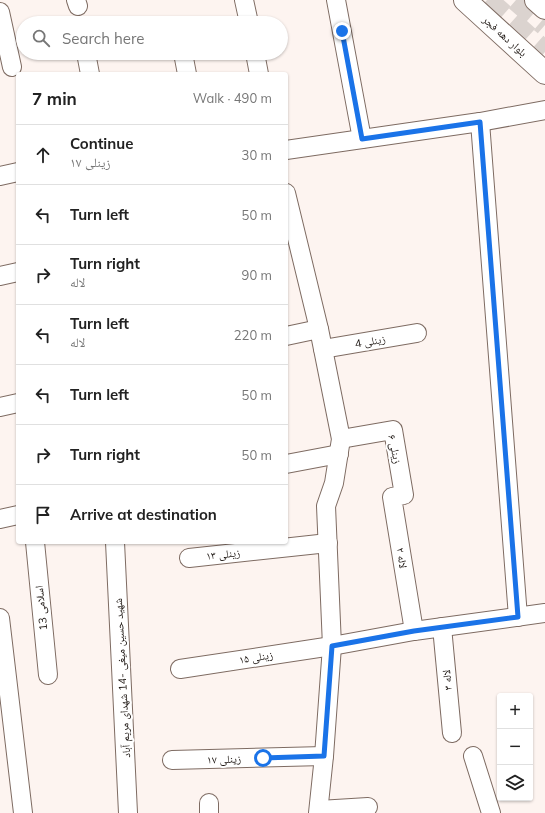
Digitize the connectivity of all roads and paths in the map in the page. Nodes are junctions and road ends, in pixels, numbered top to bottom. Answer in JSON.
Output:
{"nodes":[{"id":1,"x":244,"y":0,"type":"edge"},
{"id":2,"x":336,"y":0,"type":"edge"},
{"id":3,"x":465,"y":0,"type":"edge"},
{"id":4,"x":536,"y":0,"type":"edge"},
{"id":5,"x":545,"y":8,"type":"edge"},
{"id":6,"x":0,"y":12,"type":"edge"},
{"id":7,"x":247,"y":16,"type":"edge"},
{"id":8,"x":87,"y":60,"type":"edge"},
{"id":9,"x":184,"y":60,"type":"edge"},
{"id":10,"x":256,"y":60,"type":"edge"},
{"id":11,"x":12,"y":67,"type":"dead end"},
{"id":12,"x":90,"y":72,"type":"edge"},
{"id":13,"x":187,"y":72,"type":"edge"},
{"id":14,"x":259,"y":72,"type":"edge"},
{"id":15,"x":545,"y":73,"type":"edge"},
{"id":16,"x":545,"y":110,"type":"edge"},
{"id":17,"x":480,"y":122,"type":"junction"},
{"id":18,"x":362,"y":139,"type":"junction"},
{"id":19,"x":288,"y":150,"type":"edge"},
{"id":20,"x":16,"y":172,"type":"edge"},
{"id":21,"x":0,"y":176,"type":"edge"},
{"id":22,"x":289,"y":216,"type":"edge"},
{"id":23,"x":16,"y":272,"type":"edge"},
{"id":24,"x":0,"y":276,"type":"edge"},
{"id":25,"x":319,"y":329,"type":"junction"},
{"id":26,"x":417,"y":333,"type":"dead end"},
{"id":27,"x":288,"y":336,"type":"edge"},
{"id":28,"x":323,"y":349,"type":"junction"},
{"id":29,"x":16,"y":403,"type":"edge"},
{"id":30,"x":0,"y":407,"type":"edge"},
{"id":31,"x":340,"y":446,"type":"junction"},
{"id":32,"x":288,"y":463,"type":"edge"},
{"id":33,"x":404,"y":494,"type":"joint"},
{"id":34,"x":16,"y":515,"type":"edge"},
{"id":35,"x":0,"y":519,"type":"edge"},
{"id":36,"x":328,"y":543,"type":"junction"},
{"id":37,"x":35,"y":544,"type":"edge"},
{"id":38,"x":115,"y":544,"type":"edge"},
{"id":39,"x":189,"y":558,"type":"dead end"},
{"id":40,"x":545,"y":613,"type":"edge"},
{"id":41,"x":518,"y":617,"type":"junction"},
{"id":42,"x":0,"y":618,"type":"edge"},
{"id":43,"x":442,"y":627,"type":"junction"},
{"id":44,"x":414,"y":631,"type":"junction"},
{"id":45,"x":332,"y":646,"type":"junction"},
{"id":46,"x":180,"y":669,"type":"dead end"},
{"id":47,"x":48,"y":674,"type":"dead end"},
{"id":48,"x":452,"y":734,"type":"dead end"},
{"id":49,"x":324,"y":756,"type":"junction"},
{"id":50,"x":473,"y":756,"type":"dead end"},
{"id":51,"x":172,"y":760,"type":"dead end"},
{"id":52,"x":368,"y":807,"type":"dead end"},
{"id":53,"x":319,"y":812,"type":"edge"},
{"id":54,"x":23,"y":813,"type":"edge"},
{"id":55,"x":128,"y":813,"type":"edge"},
{"id":56,"x":491,"y":813,"type":"edge"}],
"edges":[{"from":1,"to":7,"type":"street"},
{"from":2,"to":18,"type":"street"},
{"from":3,"to":15,"type":"main road","name":"بلوار دهه فجر"},
{"from":4,"to":5,"type":"main road"},
{"from":6,"to":11,"type":"street"},
{"from":8,"to":12,"type":"street"},
{"from":9,"to":13,"type":"street"},
{"from":10,"to":14,"type":"street"},
{"from":16,"to":17,"type":"street"},
{"from":17,"to":18,"type":"street"},
{"from":17,"to":41,"type":"street"},
{"from":18,"to":19,"type":"street"},
{"from":20,"to":21,"type":"street"},
{"from":22,"to":25,"type":"street"},
{"from":23,"to":24,"type":"street"},
{"from":25,"to":27,"type":"street"},
{"from":25,"to":28,"type":"street"},
{"from":26,"to":28,"type":"street","name":"زینلی 4"},
{"from":28,"to":31,"type":"street"},
{"from":29,"to":30,"type":"street"},
{"from":31,"to":32,"type":"street"},
{"from":31,"to":33,"type":"street","name":"زینلی ۶"},
{"from":31,"to":36,"type":"street"},
{"from":33,"to":44,"type":"street","name":"لاله ۲"},
{"from":34,"to":35,"type":"street"},
{"from":36,"to":39,"type":"street","name":"زینلی ۱۳"},
{"from":36,"to":45,"type":"street"},
{"from":37,"to":47,"type":"street","name":"اسلامی 13"},
{"from":38,"to":55,"type":"street","name":"شهید حسین میغی -14 شهدای مریم آباد"},
{"from":40,"to":41,"type":"street","name":"زینلی ۱۵"},
{"from":41,"to":43,"type":"street","name":"زینلی ۱۵"},
{"from":42,"to":54,"type":"street"},
{"from":43,"to":44,"type":"street","name":"زینلی ۱۵"},
{"from":43,"to":48,"type":"street","name":"لاله ۳"},
{"from":44,"to":45,"type":"street","name":"زینلی ۱۵"},
{"from":45,"to":46,"type":"street","name":"زینلی ۱۵"},
{"from":45,"to":49,"type":"street"},
{"from":49,"to":51,"type":"street","name":"زینلی ۱۷"},
{"from":49,"to":53,"type":"street"},
{"from":50,"to":56,"type":"street"},
{"from":52,"to":53,"type":"street"}]}
